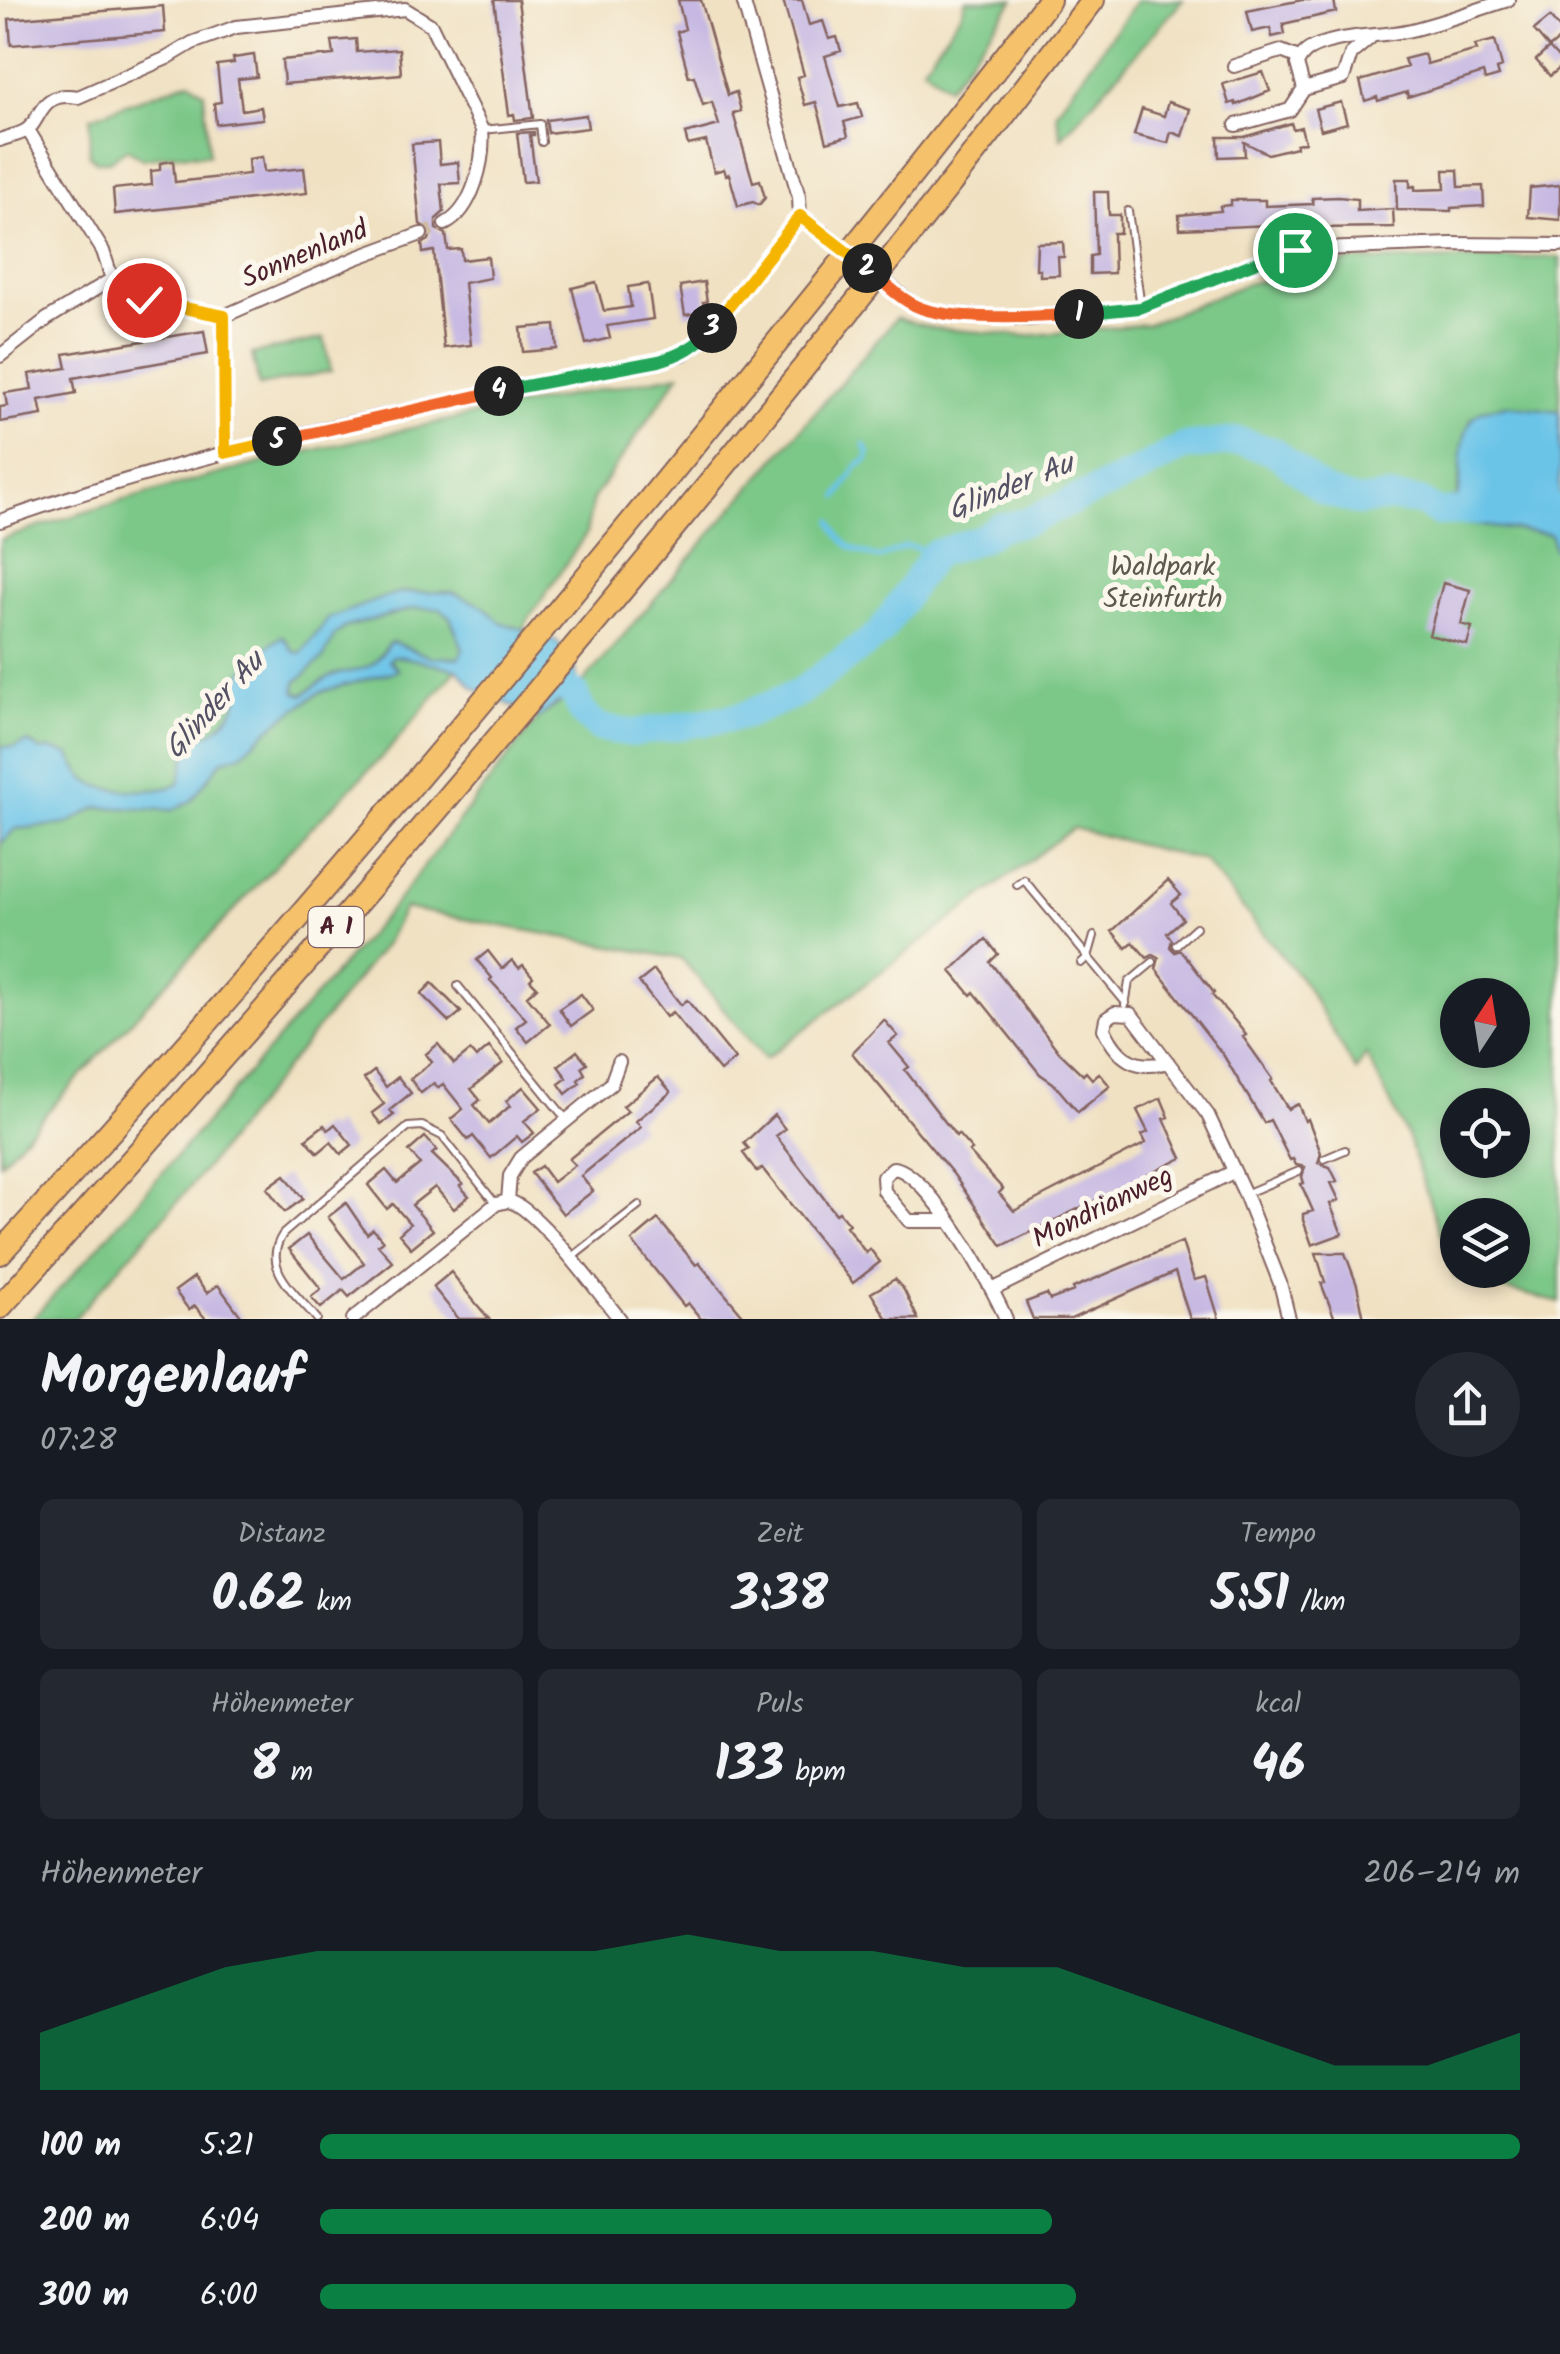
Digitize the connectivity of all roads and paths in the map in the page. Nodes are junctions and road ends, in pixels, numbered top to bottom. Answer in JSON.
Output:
{"nodes":[{"id":1,"x":744,"y":0,"type":"edge"},
{"id":2,"x":1049,"y":0,"type":"edge"},
{"id":3,"x":1093,"y":0,"type":"edge"},
{"id":4,"x":1508,"y":0,"type":"edge"},
{"id":5,"x":1370,"y":38,"type":"junction"},
{"id":6,"x":1299,"y":58,"type":"junction"},
{"id":7,"x":1234,"y":66,"type":"dead end"},
{"id":8,"x":1304,"y":89,"type":"junction"},
{"id":9,"x":1236,"y":125,"type":"dead end"},
{"id":10,"x":28,"y":130,"type":"junction"},
{"id":11,"x":482,"y":130,"type":"junction"},
{"id":12,"x":0,"y":140,"type":"edge"},
{"id":13,"x":542,"y":142,"type":"dead end"},
{"id":14,"x":1128,"y":211,"type":"dead end"},
{"id":15,"x":800,"y":216,"type":"junction"},
{"id":16,"x":446,"y":224,"type":"tunnel mouth"},
{"id":17,"x":421,"y":234,"type":"tunnel mouth"},
{"id":18,"x":1560,"y":245,"type":"edge"},
{"id":19,"x":112,"y":278,"type":"junction"},
{"id":20,"x":1141,"y":308,"type":"junction"},
{"id":21,"x":224,"y":316,"type":"junction"},
{"id":22,"x":6,"y":351,"type":"edge"},
{"id":23,"x":225,"y":453,"type":"junction"},
{"id":24,"x":0,"y":521,"type":"edge"},
{"id":25,"x":1017,"y":885,"type":"dead end"},
{"id":26,"x":1196,"y":928,"type":"dead end"},
{"id":27,"x":1094,"y":936,"type":"dead end"},
{"id":28,"x":1176,"y":944,"type":"dead end"},
{"id":29,"x":1085,"y":960,"type":"junction"},
{"id":30,"x":1153,"y":962,"type":"dead end"},
{"id":31,"x":458,"y":986,"type":"dead end"},
{"id":32,"x":1125,"y":1007,"type":"junction"},
{"id":33,"x":619,"y":1062,"type":"dead end"},
{"id":34,"x":1168,"y":1062,"type":"junction"},
{"id":35,"x":567,"y":1120,"type":"junction"},
{"id":36,"x":1345,"y":1150,"type":"dead end"},
{"id":37,"x":1324,"y":1159,"type":"dead end"},
{"id":38,"x":1299,"y":1171,"type":"dead end"},
{"id":39,"x":1233,"y":1172,"type":"junction"},
{"id":40,"x":1245,"y":1194,"type":"junction"},
{"id":41,"x":502,"y":1202,"type":"junction"},
{"id":42,"x":640,"y":1205,"type":"dead end"},
{"id":43,"x":949,"y":1221,"type":"junction"},
{"id":44,"x":0,"y":1253,"type":"edge"},
{"id":45,"x":570,"y":1258,"type":"junction"},
{"id":46,"x":994,"y":1289,"type":"junction"},
{"id":47,"x":0,"y":1307,"type":"edge"},
{"id":48,"x":317,"y":1319,"type":"edge"},
{"id":49,"x":353,"y":1319,"type":"edge"},
{"id":50,"x":620,"y":1319,"type":"edge"},
{"id":51,"x":1006,"y":1319,"type":"edge"},
{"id":52,"x":1289,"y":1319,"type":"edge"}],
"edges":[{"from":1,"to":15,"type":"street"},
{"from":2,"to":44,"type":"highway","number":"A 1"},
{"from":3,"to":47,"type":"highway","number":"A 1"},
{"from":4,"to":5,"type":"street"},
{"from":5,"to":6,"type":"street"},
{"from":5,"to":8,"type":"street"},
{"from":6,"to":7,"type":"street"},
{"from":6,"to":8,"type":"street"},
{"from":8,"to":9,"type":"street"},
{"from":10,"to":11,"type":"street"},
{"from":10,"to":12,"type":"street"},
{"from":10,"to":19,"type":"street"},
{"from":11,"to":13,"type":"lane"},
{"from":11,"to":16,"type":"street"},
{"from":14,"to":20,"type":"lane"},
{"from":15,"to":20,"type":"street","bridge":true},
{"from":15,"to":23,"type":"street"},
{"from":17,"to":21,"type":"street","name":"Sonnenland"},
{"from":18,"to":20,"type":"street"},
{"from":19,"to":21,"type":"street"},
{"from":19,"to":22,"type":"street"},
{"from":21,"to":23,"type":"street","name":"Sonnenland"},
{"from":23,"to":24,"type":"street"},
{"from":25,"to":29,"type":"lane"},
{"from":26,"to":28,"type":"lane"},
{"from":27,"to":29,"type":"lane"},
{"from":29,"to":32,"type":"lane"},
{"from":30,"to":32,"type":"lane"},
{"from":31,"to":35,"type":"lane"},
{"from":32,"to":34,"type":"street"},
{"from":32,"to":34,"type":"street"},
{"from":33,"to":35,"type":"street"},
{"from":34,"to":39,"type":"street"},
{"from":35,"to":41,"type":"street"},
{"from":36,"to":37,"type":"lane"},
{"from":38,"to":40,"type":"lane"},
{"from":39,"to":40,"type":"street"},
{"from":39,"to":46,"type":"street","name":"Mondrianweg"},
{"from":40,"to":52,"type":"street"},
{"from":41,"to":45,"type":"street"},
{"from":41,"to":48,"type":"lane"},
{"from":41,"to":49,"type":"street"},
{"from":42,"to":45,"type":"lane"},
{"from":43,"to":43,"type":"street"},
{"from":43,"to":46,"type":"street"},
{"from":45,"to":50,"type":"street"},
{"from":46,"to":51,"type":"street"}]}
